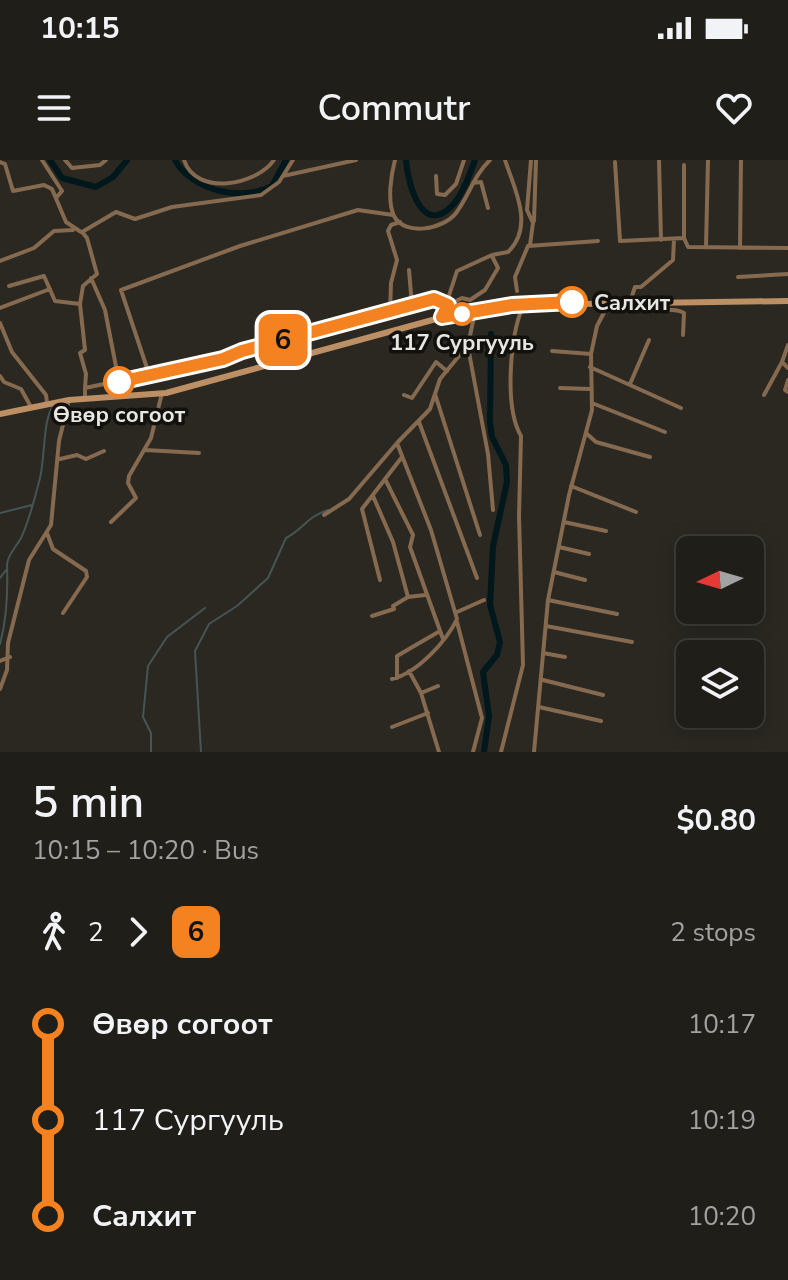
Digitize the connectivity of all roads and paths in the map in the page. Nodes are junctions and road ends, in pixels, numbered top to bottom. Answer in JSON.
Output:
{"nodes":[{"id":1,"x":42,"y":160,"type":"edge"},
{"id":2,"x":65,"y":160,"type":"edge"},
{"id":3,"x":106,"y":160,"type":"edge"},
{"id":4,"x":184,"y":160,"type":"edge"},
{"id":5,"x":274,"y":160,"type":"edge"},
{"id":6,"x":293,"y":160,"type":"edge"},
{"id":7,"x":356,"y":160,"type":"edge"},
{"id":8,"x":395,"y":160,"type":"edge"},
{"id":9,"x":464,"y":160,"type":"edge"},
{"id":10,"x":490,"y":160,"type":"edge"},
{"id":11,"x":505,"y":160,"type":"edge"},
{"id":12,"x":534,"y":160,"type":"edge"},
{"id":13,"x":659,"y":160,"type":"edge"},
{"id":14,"x":708,"y":160,"type":"edge"},
{"id":15,"x":741,"y":160,"type":"edge"},
{"id":16,"x":0,"y":162,"type":"edge"},
{"id":17,"x":615,"y":162,"type":"edge"},
{"id":18,"x":684,"y":165,"type":"dead end"},
{"id":19,"x":283,"y":176,"type":"junction"},
{"id":20,"x":436,"y":176,"type":"dead end"},
{"id":21,"x":473,"y":183,"type":"junction"},
{"id":22,"x":56,"y":198,"type":"junction"},
{"id":23,"x":488,"y":208,"type":"dead end"},
{"id":24,"x":393,"y":215,"type":"junction"},
{"id":25,"x":400,"y":222,"type":"junction"},
{"id":26,"x":75,"y":230,"type":"junction"},
{"id":27,"x":82,"y":232,"type":"junction"},
{"id":28,"x":684,"y":238,"type":"junction"},
{"id":29,"x":674,"y":239,"type":"junction"},
{"id":30,"x":661,"y":240,"type":"junction"},
{"id":31,"x":598,"y":241,"type":"dead end"},
{"id":32,"x":515,"y":242,"type":"junction"},
{"id":33,"x":528,"y":247,"type":"junction"},
{"id":34,"x":706,"y":247,"type":"junction"},
{"id":35,"x":740,"y":248,"type":"junction"},
{"id":36,"x":788,"y":248,"type":"edge"},
{"id":37,"x":492,"y":255,"type":"junction"},
{"id":38,"x":0,"y":261,"type":"edge"},
{"id":39,"x":409,"y":270,"type":"dead end"},
{"id":40,"x":788,"y":274,"type":"edge"},
{"id":41,"x":738,"y":277,"type":"dead end"},
{"id":42,"x":91,"y":278,"type":"junction"},
{"id":43,"x":9,"y":286,"type":"dead end"},
{"id":44,"x":50,"y":289,"type":"junction"},
{"id":45,"x":517,"y":291,"type":"dead end"},
{"id":46,"x":788,"y":301,"type":"edge"},
{"id":47,"x":611,"y":302,"type":"junction"},
{"id":48,"x":630,"y":302,"type":"junction"},
{"id":49,"x":641,"y":302,"type":"junction"},
{"id":50,"x":80,"y":304,"type":"junction"},
{"id":51,"x":525,"y":304,"type":"junction"},
{"id":52,"x":448,"y":305,"type":"junction"},
{"id":53,"x":412,"y":306,"type":"junction"},
{"id":54,"x":0,"y":308,"type":"edge"},
{"id":55,"x":390,"y":312,"type":"junction"},
{"id":56,"x":475,"y":312,"type":"junction"},
{"id":57,"x":442,"y":317,"type":"junction"},
{"id":58,"x":0,"y":323,"type":"edge"},
{"id":59,"x":683,"y":335,"type":"dead end"},
{"id":60,"x":649,"y":340,"type":"dead end"},
{"id":61,"x":468,"y":345,"type":"junction"},
{"id":62,"x":788,"y":345,"type":"edge"},
{"id":63,"x":552,"y":351,"type":"dead end"},
{"id":64,"x":591,"y":354,"type":"junction"},
{"id":65,"x":782,"y":362,"type":"junction"},
{"id":66,"x":590,"y":367,"type":"junction"},
{"id":67,"x":788,"y":368,"type":"edge"},
{"id":68,"x":447,"y":371,"type":"junction"},
{"id":69,"x":149,"y":374,"type":"junction"},
{"id":70,"x":0,"y":376,"type":"edge"},
{"id":71,"x":788,"y":380,"type":"edge"},
{"id":72,"x":119,"y":382,"type":"junction"},
{"id":73,"x":630,"y":384,"type":"junction"},
{"id":74,"x":85,"y":388,"type":"junction"},
{"id":75,"x":560,"y":388,"type":"dead end"},
{"id":76,"x":590,"y":389,"type":"junction"},
{"id":77,"x":434,"y":392,"type":"junction"},
{"id":78,"x":788,"y":392,"type":"edge"},
{"id":79,"x":162,"y":393,"type":"junction"},
{"id":80,"x":404,"y":395,"type":"dead end"},
{"id":81,"x":764,"y":395,"type":"dead end"},
{"id":82,"x":85,"y":398,"type":"junction"},
{"id":83,"x":69,"y":400,"type":"junction"},
{"id":84,"x":47,"y":403,"type":"junction"},
{"id":85,"x":592,"y":403,"type":"junction"},
{"id":86,"x":31,"y":407,"type":"junction"},
{"id":87,"x":681,"y":408,"type":"dead end"},
{"id":88,"x":0,"y":414,"type":"edge"},
{"id":89,"x":419,"y":422,"type":"junction"},
{"id":90,"x":665,"y":432,"type":"dead end"},
{"id":91,"x":586,"y":433,"type":"junction"},
{"id":92,"x":397,"y":443,"type":"junction"},
{"id":93,"x":145,"y":450,"type":"junction"},
{"id":94,"x":104,"y":451,"type":"dead end"},
{"id":95,"x":199,"y":453,"type":"dead end"},
{"id":96,"x":59,"y":457,"type":"junction"},
{"id":97,"x":402,"y":457,"type":"junction"},
{"id":98,"x":650,"y":457,"type":"dead end"},
{"id":99,"x":386,"y":481,"type":"junction"},
{"id":100,"x":571,"y":486,"type":"junction"},
{"id":101,"x":373,"y":496,"type":"junction"},
{"id":102,"x":493,"y":510,"type":"dead end"},
{"id":103,"x":636,"y":512,"type":"dead end"},
{"id":104,"x":324,"y":515,"type":"dead end"},
{"id":105,"x":111,"y":522,"type":"dead end"},
{"id":106,"x":564,"y":522,"type":"junction"},
{"id":107,"x":47,"y":531,"type":"junction"},
{"id":108,"x":606,"y":531,"type":"dead end"},
{"id":109,"x":480,"y":535,"type":"dead end"},
{"id":110,"x":559,"y":547,"type":"junction"},
{"id":111,"x":589,"y":554,"type":"dead end"},
{"id":112,"x":554,"y":572,"type":"junction"},
{"id":113,"x":477,"y":578,"type":"dead end"},
{"id":114,"x":380,"y":580,"type":"dead end"},
{"id":115,"x":585,"y":580,"type":"dead end"},
{"id":116,"x":426,"y":595,"type":"junction"},
{"id":117,"x":408,"y":597,"type":"junction"},
{"id":118,"x":484,"y":600,"type":"dead end"},
{"id":119,"x":548,"y":600,"type":"junction"},
{"id":120,"x":457,"y":612,"type":"junction"},
{"id":121,"x":63,"y":613,"type":"dead end"},
{"id":122,"x":617,"y":614,"type":"dead end"},
{"id":123,"x":372,"y":616,"type":"dead end"},
{"id":124,"x":457,"y":619,"type":"junction"},
{"id":125,"x":546,"y":626,"type":"junction"},
{"id":126,"x":440,"y":631,"type":"junction"},
{"id":127,"x":443,"y":639,"type":"junction"},
{"id":128,"x":632,"y":642,"type":"dead end"},
{"id":129,"x":543,"y":653,"type":"junction"},
{"id":130,"x":10,"y":657,"type":"junction"},
{"id":131,"x":565,"y":657,"type":"dead end"},
{"id":132,"x":0,"y":661,"type":"edge"},
{"id":133,"x":409,"y":671,"type":"junction"},
{"id":134,"x":543,"y":680,"type":"junction"},
{"id":135,"x":438,"y":686,"type":"dead end"},
{"id":136,"x":0,"y":689,"type":"edge"},
{"id":137,"x":421,"y":693,"type":"junction"},
{"id":138,"x":603,"y":695,"type":"dead end"},
{"id":139,"x":539,"y":707,"type":"junction"},
{"id":140,"x":428,"y":713,"type":"junction"},
{"id":141,"x":601,"y":721,"type":"dead end"},
{"id":142,"x":392,"y":727,"type":"dead end"},
{"id":143,"x":439,"y":752,"type":"edge"},
{"id":144,"x":473,"y":752,"type":"edge"},
{"id":145,"x":501,"y":752,"type":"edge"},
{"id":146,"x":534,"y":752,"type":"edge"}],
"edges":[{"from":1,"to":22,"type":"street"},
{"from":2,"to":3,"type":"street"},
{"from":4,"to":5,"type":"street"},
{"from":6,"to":19,"type":"street"},
{"from":7,"to":19,"type":"street"},
{"from":8,"to":24,"type":"street"},
{"from":9,"to":20,"type":"street"},
{"from":10,"to":21,"type":"street"},
{"from":11,"to":32,"type":"street"},
{"from":12,"to":33,"type":"street"},
{"from":13,"to":30,"type":"street"},
{"from":14,"to":34,"type":"street"},
{"from":15,"to":35,"type":"street"},
{"from":16,"to":22,"type":"street"},
{"from":17,"to":30,"type":"street"},
{"from":18,"to":28,"type":"street"},
{"from":19,"to":27,"type":"street"},
{"from":21,"to":23,"type":"street"},
{"from":21,"to":25,"type":"street"},
{"from":22,"to":26,"type":"street"},
{"from":24,"to":25,"type":"street"},
{"from":24,"to":69,"type":"street"},
{"from":25,"to":55,"type":"street"},
{"from":26,"to":27,"type":"street"},
{"from":26,"to":38,"type":"street"},
{"from":27,"to":42,"type":"street"},
{"from":28,"to":29,"type":"street"},
{"from":28,"to":34,"type":"street"},
{"from":29,"to":30,"type":"street"},
{"from":29,"to":48,"type":"street"},
{"from":31,"to":33,"type":"street"},
{"from":32,"to":33,"type":"street"},
{"from":32,"to":37,"type":"street"},
{"from":33,"to":45,"type":"street"},
{"from":34,"to":35,"type":"street"},
{"from":35,"to":36,"type":"street"},
{"from":37,"to":52,"type":"street"},
{"from":37,"to":52,"type":"street"},
{"from":39,"to":53,"type":"street"},
{"from":40,"to":41,"type":"street"},
{"from":42,"to":50,"type":"street"},
{"from":42,"to":72,"type":"street"},
{"from":43,"to":44,"type":"street"},
{"from":44,"to":50,"type":"street"},
{"from":44,"to":54,"type":"street"},
{"from":46,"to":49,"type":"main road"},
{"from":47,"to":48,"type":"main road"},
{"from":47,"to":51,"type":"main road"},
{"from":47,"to":64,"type":"street"},
{"from":48,"to":49,"type":"main road"},
{"from":49,"to":59,"type":"street"},
{"from":50,"to":74,"type":"street"},
{"from":51,"to":56,"type":"main road"},
{"from":51,"to":145,"type":"street"},
{"from":52,"to":53,"type":"street"},
{"from":52,"to":57,"type":"street"},
{"from":53,"to":55,"type":"street"},
{"from":55,"to":69,"type":"street"},
{"from":56,"to":57,"type":"main road"},
{"from":56,"to":61,"type":"street"},
{"from":57,"to":79,"type":"main road"},
{"from":58,"to":84,"type":"street"},
{"from":60,"to":73,"type":"street"},
{"from":61,"to":68,"type":"street"},
{"from":61,"to":102,"type":"street"},
{"from":62,"to":65,"type":"street"},
{"from":63,"to":64,"type":"street"},
{"from":64,"to":66,"type":"street"},
{"from":65,"to":67,"type":"street"},
{"from":65,"to":81,"type":"street"},
{"from":66,"to":73,"type":"street"},
{"from":66,"to":76,"type":"street"},
{"from":68,"to":77,"type":"street"},
{"from":68,"to":80,"type":"street"},
{"from":69,"to":72,"type":"street"},
{"from":70,"to":86,"type":"street"},
{"from":71,"to":78,"type":"street"},
{"from":72,"to":74,"type":"street"},
{"from":73,"to":87,"type":"street"},
{"from":74,"to":82,"type":"street"},
{"from":75,"to":76,"type":"street"},
{"from":76,"to":85,"type":"street"},
{"from":77,"to":89,"type":"street"},
{"from":77,"to":109,"type":"street"},
{"from":79,"to":82,"type":"main road"},
{"from":79,"to":93,"type":"street"},
{"from":82,"to":83,"type":"main road"},
{"from":83,"to":84,"type":"main road"},
{"from":83,"to":96,"type":"street"},
{"from":84,"to":86,"type":"main road"},
{"from":85,"to":90,"type":"street"},
{"from":85,"to":91,"type":"street"},
{"from":86,"to":88,"type":"main road"},
{"from":89,"to":92,"type":"street"},
{"from":89,"to":113,"type":"street"},
{"from":91,"to":98,"type":"street"},
{"from":91,"to":100,"type":"street"},
{"from":92,"to":97,"type":"street"},
{"from":92,"to":104,"type":"street"},
{"from":93,"to":95,"type":"street"},
{"from":93,"to":105,"type":"street"},
{"from":94,"to":96,"type":"street"},
{"from":96,"to":107,"type":"street"},
{"from":97,"to":99,"type":"street"},
{"from":97,"to":120,"type":"street"},
{"from":99,"to":101,"type":"street"},
{"from":99,"to":116,"type":"street"},
{"from":100,"to":103,"type":"street"},
{"from":100,"to":106,"type":"street"},
{"from":101,"to":114,"type":"street"},
{"from":101,"to":117,"type":"street"},
{"from":106,"to":108,"type":"street"},
{"from":106,"to":110,"type":"street"},
{"from":107,"to":121,"type":"street"},
{"from":107,"to":130,"type":"street"},
{"from":110,"to":111,"type":"street"},
{"from":110,"to":112,"type":"street"},
{"from":112,"to":115,"type":"street"},
{"from":112,"to":119,"type":"street"},
{"from":116,"to":117,"type":"street"},
{"from":116,"to":126,"type":"street"},
{"from":117,"to":123,"type":"street"},
{"from":118,"to":120,"type":"street"},
{"from":119,"to":122,"type":"street"},
{"from":119,"to":125,"type":"street"},
{"from":120,"to":124,"type":"street"},
{"from":124,"to":127,"type":"street"},
{"from":124,"to":144,"type":"street"},
{"from":125,"to":128,"type":"street"},
{"from":125,"to":129,"type":"street"},
{"from":126,"to":127,"type":"street"},
{"from":126,"to":133,"type":"street"},
{"from":127,"to":133,"type":"street"},
{"from":129,"to":131,"type":"street"},
{"from":129,"to":134,"type":"street"},
{"from":130,"to":132,"type":"street"},
{"from":130,"to":136,"type":"street"},
{"from":133,"to":137,"type":"street"},
{"from":134,"to":138,"type":"street"},
{"from":134,"to":139,"type":"street"},
{"from":135,"to":137,"type":"street"},
{"from":137,"to":140,"type":"street"},
{"from":139,"to":141,"type":"street"},
{"from":139,"to":146,"type":"street"},
{"from":140,"to":142,"type":"street"},
{"from":140,"to":143,"type":"street"}]}
